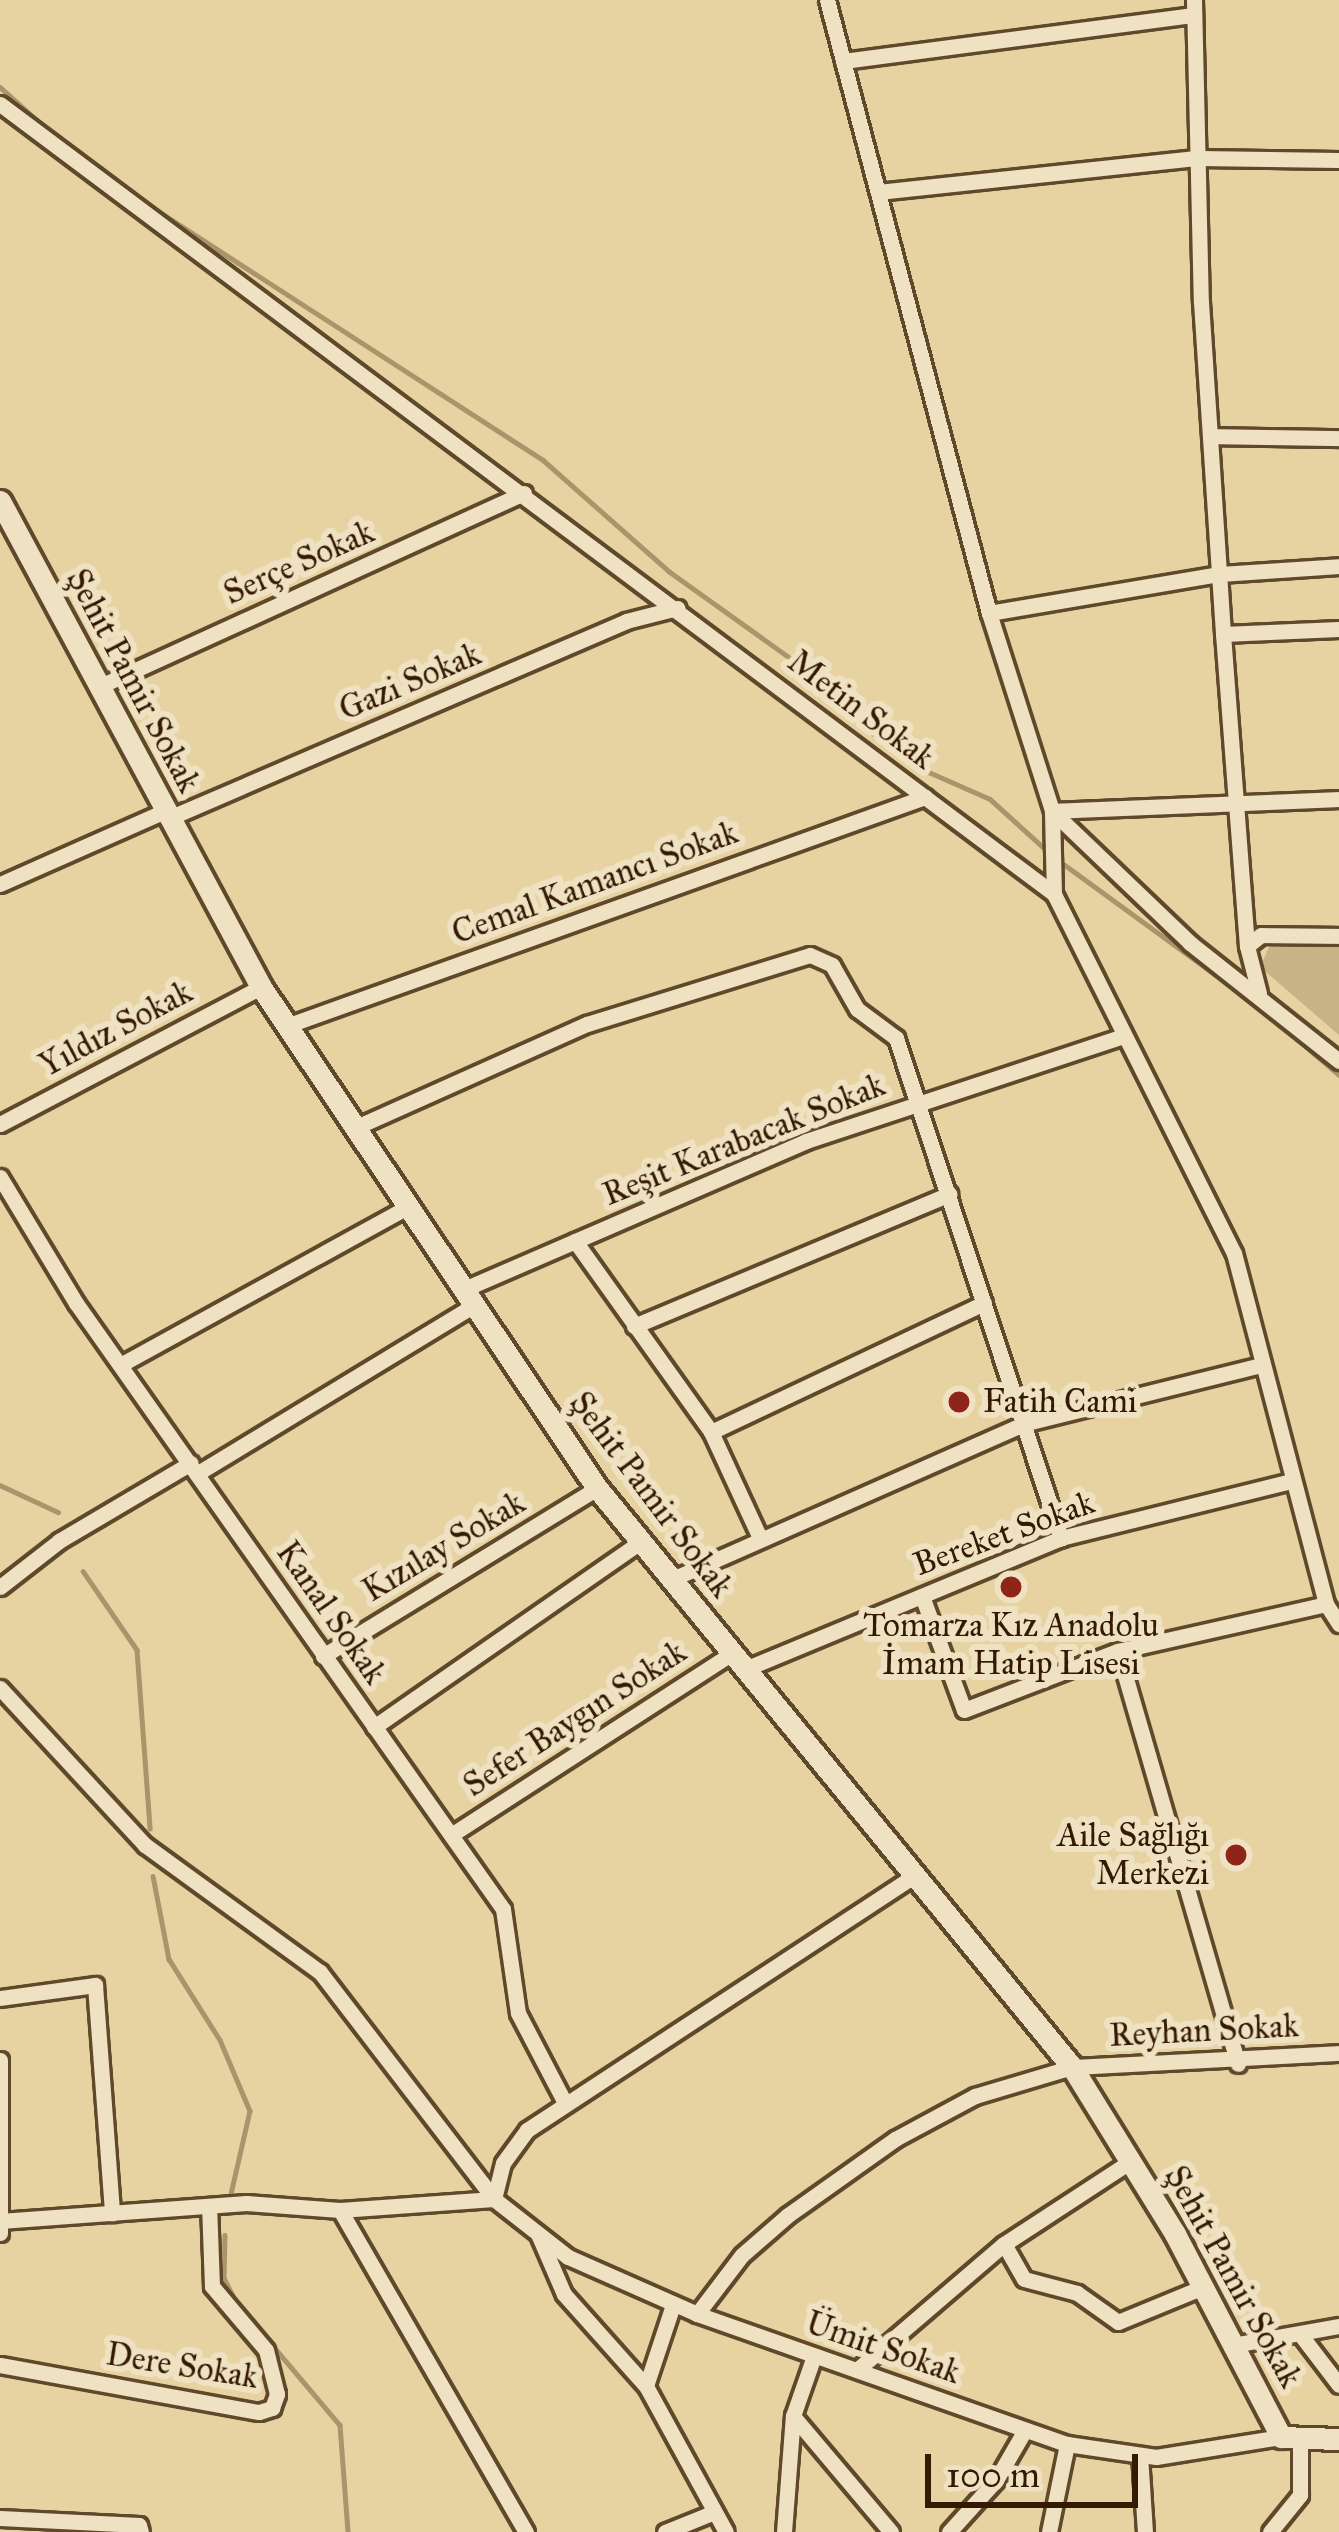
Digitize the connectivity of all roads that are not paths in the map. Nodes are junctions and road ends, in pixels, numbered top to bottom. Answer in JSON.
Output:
{"nodes":[{"id":1,"x":826,"y":0,"type":"edge"},
{"id":2,"x":1194,"y":7,"type":"edge"},
{"id":3,"x":843,"y":61,"type":"junction"},
{"id":4,"x":0,"y":104,"type":"edge"},
{"id":5,"x":1198,"y":158,"type":"junction"},
{"id":6,"x":1339,"y":160,"type":"edge"},
{"id":7,"x":878,"y":191,"type":"junction"},
{"id":8,"x":1210,"y":436,"type":"junction"},
{"id":9,"x":1339,"y":438,"type":"edge"},
{"id":10,"x":524,"y":493,"type":"junction"},
{"id":11,"x":0,"y":501,"type":"edge"},
{"id":12,"x":1339,"y":566,"type":"edge"},
{"id":13,"x":1220,"y":574,"type":"junction"},
{"id":14,"x":677,"y":608,"type":"junction"},
{"id":15,"x":988,"y":613,"type":"junction"},
{"id":16,"x":1339,"y":629,"type":"edge"},
{"id":17,"x":1222,"y":634,"type":"junction"},
{"id":18,"x":98,"y":687,"type":"junction"},
{"id":19,"x":925,"y":796,"type":"junction"},
{"id":20,"x":1236,"y":799,"type":"junction"},
{"id":21,"x":1339,"y":799,"type":"edge"},
{"id":22,"x":1052,"y":811,"type":"junction"},
{"id":23,"x":167,"y":815,"type":"junction"},
{"id":24,"x":0,"y":884,"type":"edge"},
{"id":25,"x":1054,"y":895,"type":"junction"},
{"id":26,"x":1339,"y":936,"type":"edge"},
{"id":27,"x":1247,"y":946,"type":"junction"},
{"id":28,"x":261,"y":987,"type":"junction"},
{"id":29,"x":1259,"y":993,"type":"junction"},
{"id":30,"x":286,"y":1026,"type":"junction"},
{"id":31,"x":1121,"y":1037,"type":"junction"},
{"id":32,"x":1339,"y":1061,"type":"edge"},
{"id":33,"x":921,"y":1103,"type":"junction"},
{"id":34,"x":0,"y":1124,"type":"edge"},
{"id":35,"x":354,"y":1128,"type":"junction"},
{"id":36,"x":0,"y":1178,"type":"edge"},
{"id":37,"x":950,"y":1194,"type":"junction"},
{"id":38,"x":407,"y":1207,"type":"junction"},
{"id":39,"x":575,"y":1241,"type":"junction"},
{"id":40,"x":468,"y":1298,"type":"junction"},
{"id":41,"x":985,"y":1304,"type":"junction"},
{"id":42,"x":634,"y":1326,"type":"junction"},
{"id":43,"x":120,"y":1364,"type":"junction"},
{"id":44,"x":1261,"y":1365,"type":"junction"},
{"id":45,"x":1023,"y":1424,"type":"junction"},
{"id":46,"x":711,"y":1432,"type":"junction"},
{"id":47,"x":195,"y":1468,"type":"junction"},
{"id":48,"x":1292,"y":1481,"type":"junction"},
{"id":49,"x":597,"y":1488,"type":"junction"},
{"id":50,"x":759,"y":1536,"type":"junction"},
{"id":51,"x":1061,"y":1538,"type":"junction"},
{"id":52,"x":640,"y":1542,"type":"junction"},
{"id":53,"x":670,"y":1580,"type":"junction"},
{"id":54,"x":0,"y":1587,"type":"edge"},
{"id":55,"x":922,"y":1595,"type":"junction"},
{"id":56,"x":1326,"y":1604,"type":"junction"},
{"id":57,"x":1339,"y":1624,"type":"edge"},
{"id":58,"x":1118,"y":1651,"type":"junction"},
{"id":59,"x":322,"y":1656,"type":"junction"},
{"id":60,"x":738,"y":1661,"type":"junction"},
{"id":61,"x":0,"y":1688,"type":"edge"},
{"id":62,"x":374,"y":1727,"type":"junction"},
{"id":63,"x":451,"y":1835,"type":"junction"},
{"id":64,"x":914,"y":1876,"type":"junction"},
{"id":65,"x":0,"y":1998,"type":"edge"},
{"id":66,"x":1339,"y":2053,"type":"edge"},
{"id":67,"x":0,"y":2060,"type":"edge"},
{"id":68,"x":1238,"y":2064,"type":"junction"},
{"id":69,"x":1072,"y":2068,"type":"junction"},
{"id":70,"x":565,"y":2103,"type":"junction"},
{"id":71,"x":2,"y":2111,"type":"edge"},
{"id":72,"x":1132,"y":2161,"type":"junction"},
{"id":73,"x":494,"y":2199,"type":"junction"},
{"id":74,"x":209,"y":2206,"type":"junction"},
{"id":75,"x":340,"y":2210,"type":"junction"},
{"id":76,"x":112,"y":2213,"type":"junction"},
{"id":77,"x":2,"y":2225,"type":"edge"},
{"id":78,"x":537,"y":2232,"type":"junction"},
{"id":79,"x":1004,"y":2244,"type":"junction"},
{"id":80,"x":1203,"y":2287,"type":"junction"},
{"id":81,"x":674,"y":2305,"type":"junction"},
{"id":82,"x":697,"y":2314,"type":"junction"},
{"id":83,"x":1339,"y":2326,"type":"edge"},
{"id":84,"x":1300,"y":2334,"type":"junction"},
{"id":85,"x":1233,"y":2345,"type":"junction"},
{"id":86,"x":814,"y":2356,"type":"junction"},
{"id":87,"x":0,"y":2365,"type":"edge"},
{"id":88,"x":858,"y":2368,"type":"junction"},
{"id":89,"x":1339,"y":2385,"type":"edge"},
{"id":90,"x":646,"y":2386,"type":"junction"},
{"id":91,"x":793,"y":2416,"type":"junction"},
{"id":92,"x":1025,"y":2430,"type":"junction"},
{"id":93,"x":1339,"y":2439,"type":"edge"},
{"id":94,"x":1291,"y":2440,"type":"junction"},
{"id":95,"x":1066,"y":2444,"type":"junction"},
{"id":96,"x":1140,"y":2455,"type":"junction"},
{"id":97,"x":712,"y":2513,"type":"junction"},
{"id":98,"x":0,"y":2518,"type":"edge"},
{"id":99,"x":142,"y":2532,"type":"edge"},
{"id":100,"x":526,"y":2532,"type":"edge"},
{"id":101,"x":664,"y":2532,"type":"edge"},
{"id":102,"x":726,"y":2532,"type":"edge"},
{"id":103,"x":784,"y":2532,"type":"edge"},
{"id":104,"x":892,"y":2532,"type":"edge"},
{"id":105,"x":949,"y":2532,"type":"edge"},
{"id":106,"x":1048,"y":2532,"type":"edge"},
{"id":107,"x":1145,"y":2532,"type":"edge"},
{"id":108,"x":1270,"y":2532,"type":"edge"}],
"edges":[{"from":1,"to":3,"type":"street"},
{"from":2,"to":3,"type":"street"},
{"from":2,"to":5,"type":"street"},
{"from":3,"to":7,"type":"street"},
{"from":4,"to":10,"type":"street","name":"Metin Sokak"},
{"from":5,"to":6,"type":"street"},
{"from":5,"to":7,"type":"street"},
{"from":5,"to":8,"type":"street"},
{"from":7,"to":15,"type":"street"},
{"from":8,"to":9,"type":"street"},
{"from":8,"to":13,"type":"street"},
{"from":10,"to":14,"type":"street","name":"Metin Sokak"},
{"from":10,"to":18,"type":"street","name":"Serçe Sokak"},
{"from":11,"to":18,"type":"street","name":"Şehit Pamir Sokak"},
{"from":12,"to":13,"type":"street"},
{"from":13,"to":15,"type":"street"},
{"from":13,"to":17,"type":"street"},
{"from":14,"to":19,"type":"street","name":"Metin Sokak"},
{"from":14,"to":23,"type":"street","name":"Gazi Sokak"},
{"from":15,"to":22,"type":"street"},
{"from":16,"to":17,"type":"street"},
{"from":17,"to":20,"type":"street"},
{"from":18,"to":23,"type":"street","name":"Şehit Pamir Sokak"},
{"from":19,"to":25,"type":"street","name":"Metin Sokak"},
{"from":19,"to":30,"type":"street","name":"Cemal Kamancı Sokak"},
{"from":20,"to":21,"type":"street"},
{"from":20,"to":22,"type":"street"},
{"from":20,"to":27,"type":"street"},
{"from":22,"to":25,"type":"street"},
{"from":22,"to":29,"type":"street"},
{"from":23,"to":24,"type":"street","name":"Gazi Sokak"},
{"from":23,"to":28,"type":"street","name":"Şehit Pamir Sokak"},
{"from":25,"to":31,"type":"street","name":"Metin Sokak"},
{"from":26,"to":27,"type":"street"},
{"from":27,"to":29,"type":"street"},
{"from":28,"to":30,"type":"street","name":"Şehit Pamir Sokak"},
{"from":28,"to":34,"type":"street","name":"Yıldız Sokak"},
{"from":29,"to":32,"type":"street"},
{"from":30,"to":35,"type":"street","name":"Şehit Pamir Sokak"},
{"from":31,"to":33,"type":"street","name":"Reşit Karabacak Sokak"},
{"from":31,"to":44,"type":"street","name":"Metin Sokak"},
{"from":33,"to":35,"type":"street"},
{"from":33,"to":37,"type":"street"},
{"from":33,"to":39,"type":"street","name":"Reşit Karabacak Sokak"},
{"from":35,"to":38,"type":"street","name":"Şehit Pamir Sokak"},
{"from":36,"to":43,"type":"street","name":"Kanal Sokak"},
{"from":37,"to":41,"type":"street"},
{"from":37,"to":42,"type":"street"},
{"from":38,"to":40,"type":"street","name":"Şehit Pamir Sokak"},
{"from":38,"to":43,"type":"street"},
{"from":39,"to":40,"type":"street","name":"Reşit Karabacak Sokak"},
{"from":39,"to":42,"type":"street"},
{"from":40,"to":47,"type":"street","name":"Reşit Karabacak Sokak"},
{"from":40,"to":49,"type":"street","name":"Şehit Pamir Sokak"},
{"from":41,"to":45,"type":"street"},
{"from":41,"to":46,"type":"street"},
{"from":42,"to":46,"type":"street"},
{"from":43,"to":47,"type":"street","name":"Kanal Sokak"},
{"from":44,"to":45,"type":"street"},
{"from":44,"to":48,"type":"street","name":"Metin Sokak"},
{"from":45,"to":50,"type":"street"},
{"from":45,"to":51,"type":"street"},
{"from":46,"to":50,"type":"street"},
{"from":47,"to":54,"type":"street","name":"Reşit Karabacak Sokak"},
{"from":47,"to":59,"type":"street","name":"Kanal Sokak"},
{"from":48,"to":51,"type":"street","name":"Bereket Sokak"},
{"from":48,"to":56,"type":"street","name":"Metin Sokak"},
{"from":49,"to":52,"type":"street","name":"Şehit Pamir Sokak"},
{"from":49,"to":59,"type":"street","name":"Kızılay Sokak"},
{"from":50,"to":53,"type":"street"},
{"from":51,"to":55,"type":"street","name":"Bereket Sokak"},
{"from":52,"to":53,"type":"street","name":"Şehit Pamir Sokak"},
{"from":52,"to":62,"type":"street"},
{"from":53,"to":60,"type":"street","name":"Şehit Pamir Sokak"},
{"from":55,"to":58,"type":"street"},
{"from":55,"to":60,"type":"street","name":"Bereket Sokak"},
{"from":56,"to":57,"type":"street","name":"Metin Sokak"},
{"from":56,"to":58,"type":"street"},
{"from":58,"to":68,"type":"street"},
{"from":59,"to":62,"type":"street","name":"Kanal Sokak"},
{"from":60,"to":63,"type":"street","name":"Sefer Baygın Sokak"},
{"from":60,"to":64,"type":"street","name":"Şehit Pamir Sokak"},
{"from":61,"to":73,"type":"street","name":"Ümit Sokak"},
{"from":62,"to":63,"type":"street","name":"Kanal Sokak"},
{"from":63,"to":70,"type":"street","name":"Kanal Sokak"},
{"from":64,"to":69,"type":"street","name":"Şehit Pamir Sokak"},
{"from":64,"to":70,"type":"street"},
{"from":65,"to":76,"type":"street"},
{"from":66,"to":68,"type":"street","name":"Reyhan Sokak"},
{"from":67,"to":71,"type":"street"},
{"from":68,"to":69,"type":"street","name":"Reyhan Sokak"},
{"from":69,"to":72,"type":"street","name":"Şehit Pamir Sokak"},
{"from":69,"to":82,"type":"street","name":"Reyhan Sokak"},
{"from":70,"to":73,"type":"street"},
{"from":71,"to":77,"type":"street"},
{"from":72,"to":79,"type":"street"},
{"from":72,"to":80,"type":"street","name":"Şehit Pamir Sokak"},
{"from":73,"to":75,"type":"street"},
{"from":73,"to":78,"type":"street","name":"Ümit Sokak"},
{"from":74,"to":75,"type":"street"},
{"from":74,"to":76,"type":"street"},
{"from":74,"to":87,"type":"street","name":"Dere Sokak"},
{"from":75,"to":100,"type":"street"},
{"from":76,"to":77,"type":"street"},
{"from":78,"to":81,"type":"street","name":"Ümit Sokak"},
{"from":78,"to":90,"type":"street"},
{"from":79,"to":80,"type":"street"},
{"from":79,"to":88,"type":"street"},
{"from":80,"to":85,"type":"street","name":"Şehit Pamir Sokak"},
{"from":81,"to":82,"type":"street","name":"Ümit Sokak"},
{"from":81,"to":90,"type":"street"},
{"from":82,"to":86,"type":"street","name":"Ümit Sokak"},
{"from":83,"to":84,"type":"street"},
{"from":84,"to":85,"type":"street"},
{"from":84,"to":89,"type":"street"},
{"from":85,"to":94,"type":"street","name":"Şehit Pamir Sokak"},
{"from":86,"to":88,"type":"street","name":"Ümit Sokak"},
{"from":86,"to":91,"type":"street"},
{"from":88,"to":92,"type":"street","name":"Ümit Sokak"},
{"from":90,"to":97,"type":"street"},
{"from":91,"to":103,"type":"street"},
{"from":91,"to":104,"type":"street"},
{"from":92,"to":95,"type":"street","name":"Ümit Sokak"},
{"from":92,"to":105,"type":"street"},
{"from":93,"to":94,"type":"street"},
{"from":94,"to":96,"type":"street","name":"Ümit Sokak"},
{"from":94,"to":108,"type":"street"},
{"from":95,"to":96,"type":"street","name":"Ümit Sokak"},
{"from":95,"to":106,"type":"street"},
{"from":96,"to":107,"type":"street"},
{"from":97,"to":101,"type":"street"},
{"from":97,"to":102,"type":"street"},
{"from":98,"to":99,"type":"street"}]}
